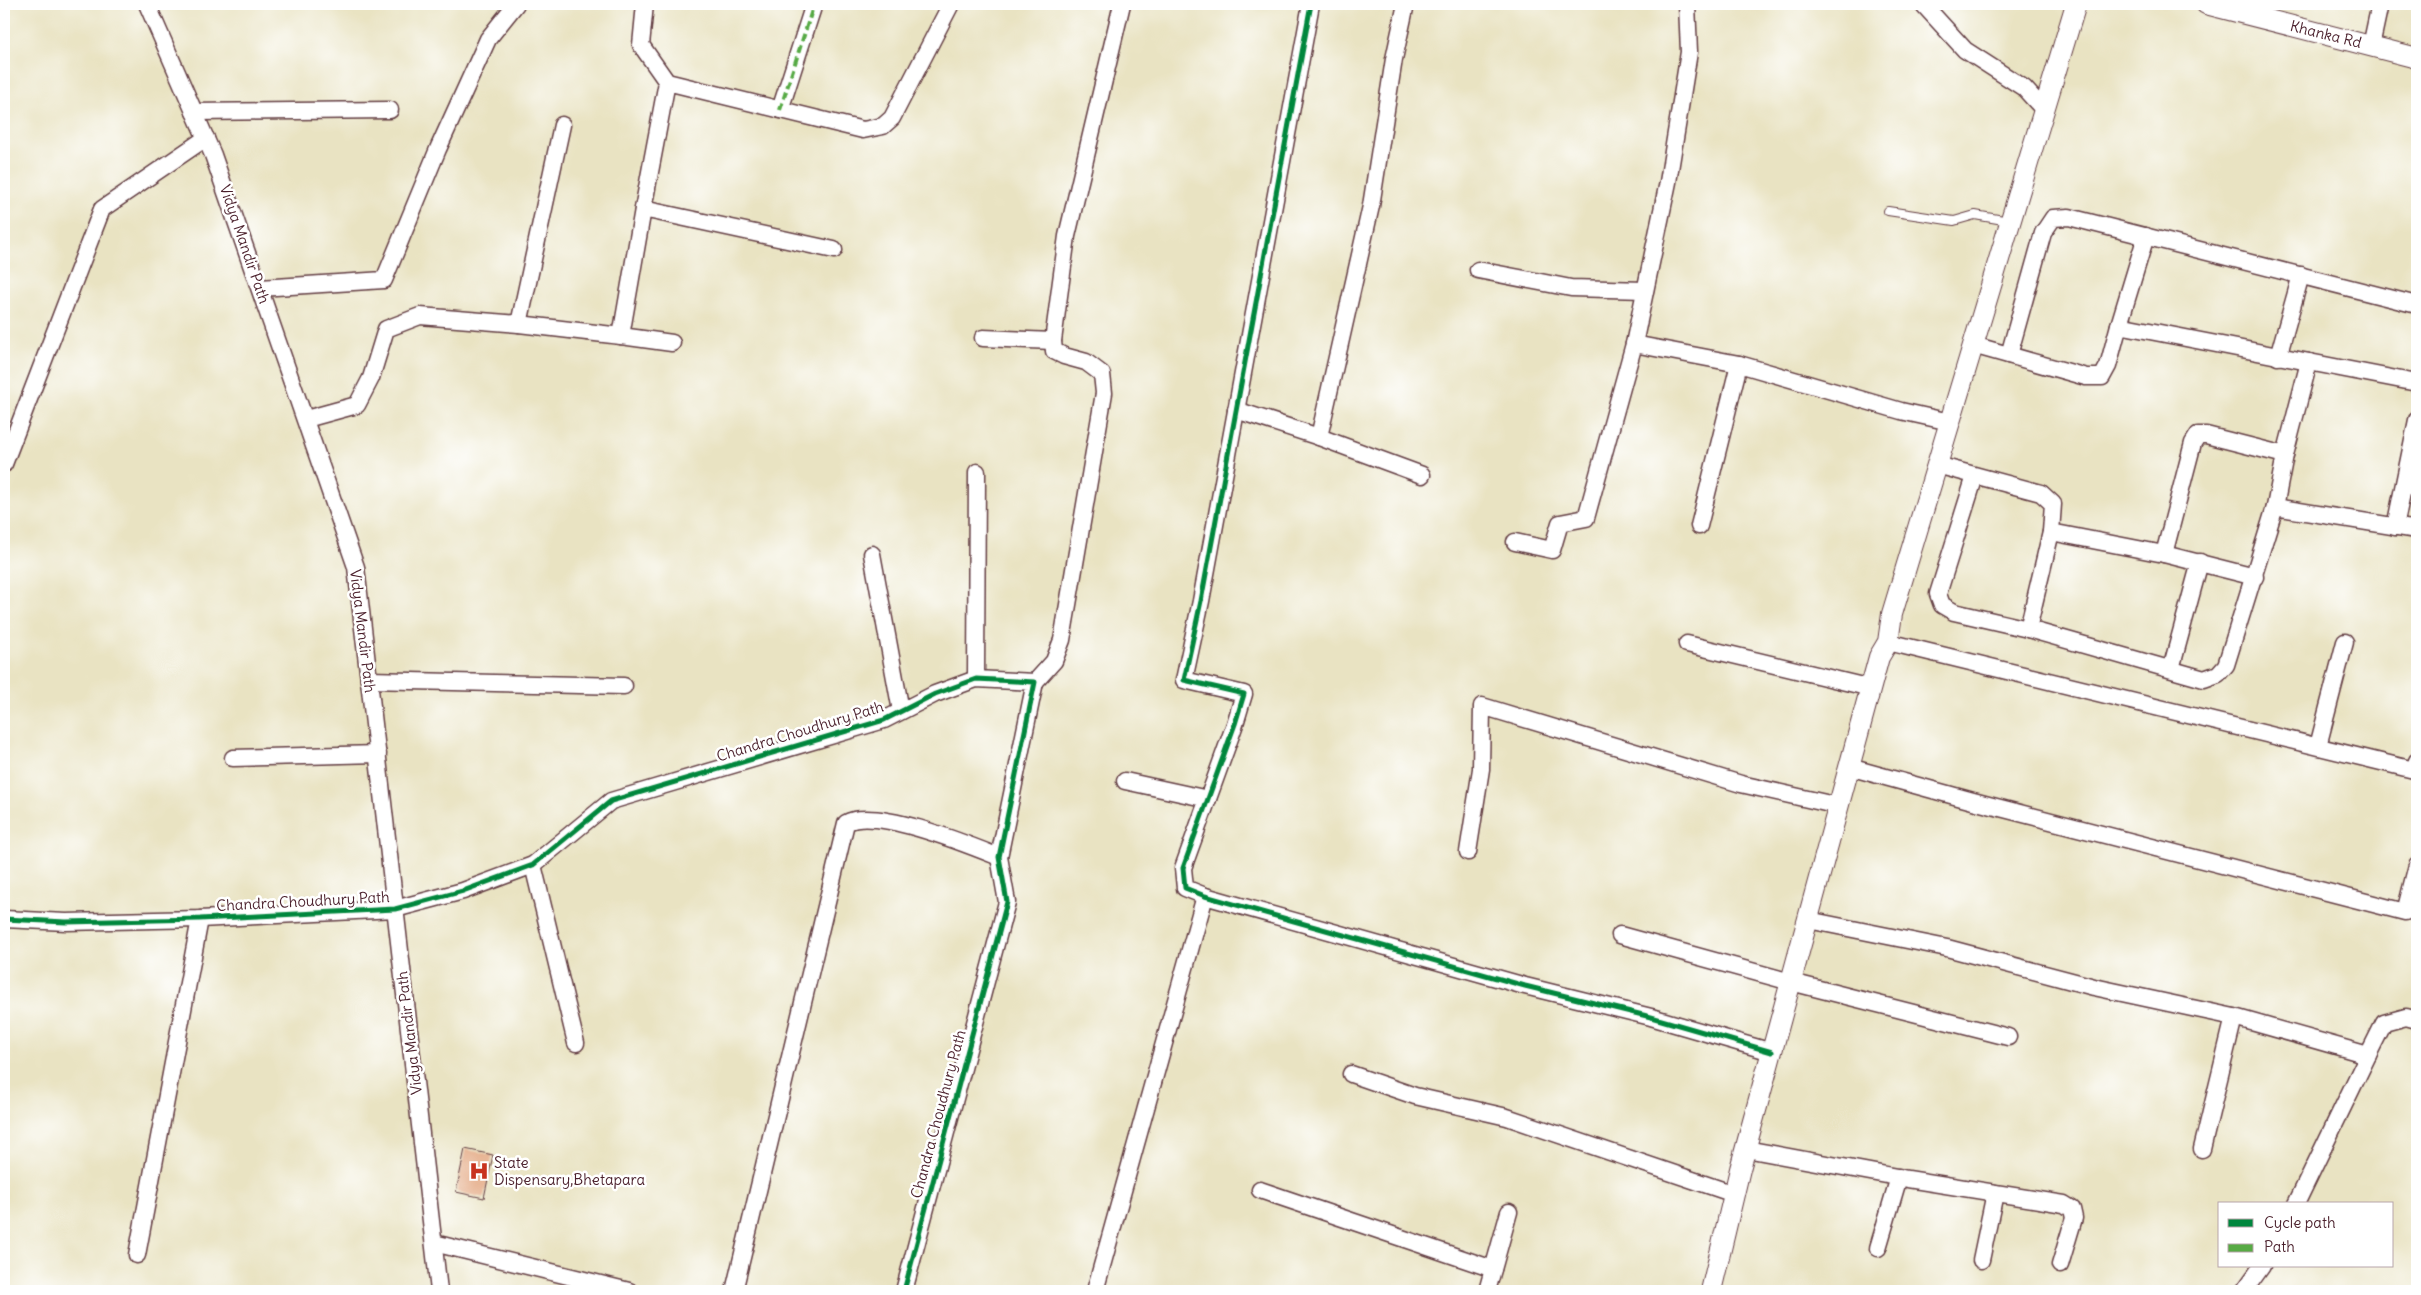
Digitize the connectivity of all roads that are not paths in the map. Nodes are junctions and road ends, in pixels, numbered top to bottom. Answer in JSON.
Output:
{"nodes":[{"id":1,"x":147,"y":4,"type":"edge"},
{"id":2,"x":516,"y":4,"type":"edge"},
{"id":3,"x":644,"y":4,"type":"edge"},
{"id":4,"x":814,"y":4,"type":"edge"},
{"id":5,"x":951,"y":4,"type":"edge"},
{"id":6,"x":1122,"y":4,"type":"edge"},
{"id":7,"x":1311,"y":4,"type":"edge"},
{"id":8,"x":1406,"y":4,"type":"edge"},
{"id":9,"x":1687,"y":4,"type":"edge"},
{"id":10,"x":1923,"y":4,"type":"edge"},
{"id":11,"x":2076,"y":4,"type":"edge"},
{"id":12,"x":2206,"y":4,"type":"edge"},
{"id":13,"x":2380,"y":4,"type":"edge"},
{"id":14,"x":2371,"y":46,"type":"junction"},
{"id":15,"x":2417,"y":58,"type":"edge"},
{"id":16,"x":667,"y":82,"type":"junction"},
{"id":17,"x":390,"y":110,"type":"dead end"},
{"id":18,"x":780,"y":110,"type":"junction"},
{"id":19,"x":2044,"y":110,"type":"junction"},
{"id":20,"x":194,"y":112,"type":"junction"},
{"id":21,"x":562,"y":125,"type":"dead end"},
{"id":22,"x":206,"y":138,"type":"junction"},
{"id":23,"x":643,"y":209,"type":"junction"},
{"id":24,"x":1888,"y":211,"type":"dead end"},
{"id":25,"x":2011,"y":222,"type":"junction"},
{"id":26,"x":2146,"y":236,"type":"junction"},
{"id":27,"x":834,"y":250,"type":"dead end"},
{"id":28,"x":1478,"y":270,"type":"dead end"},
{"id":29,"x":2301,"y":275,"type":"junction"},
{"id":30,"x":260,"y":288,"type":"junction"},
{"id":31,"x":1645,"y":290,"type":"junction"},
{"id":32,"x":2417,"y":305,"type":"edge"},
{"id":33,"x":519,"y":324,"type":"junction"},
{"id":34,"x":2119,"y":325,"type":"junction"},
{"id":35,"x":622,"y":336,"type":"junction"},
{"id":36,"x":983,"y":338,"type":"dead end"},
{"id":37,"x":1053,"y":342,"type":"junction"},
{"id":38,"x":672,"y":343,"type":"dead end"},
{"id":39,"x":1634,"y":344,"type":"junction"},
{"id":40,"x":1974,"y":345,"type":"junction"},
{"id":41,"x":2009,"y":355,"type":"junction"},
{"id":42,"x":2278,"y":357,"type":"junction"},
{"id":43,"x":2309,"y":362,"type":"junction"},
{"id":44,"x":1740,"y":364,"type":"junction"},
{"id":45,"x":2417,"y":383,"type":"edge"},
{"id":46,"x":1236,"y":410,"type":"junction"},
{"id":47,"x":306,"y":419,"type":"junction"},
{"id":48,"x":2417,"y":420,"type":"edge"},
{"id":49,"x":1950,"y":422,"type":"junction"},
{"id":50,"x":1319,"y":437,"type":"junction"},
{"id":51,"x":2284,"y":455,"type":"junction"},
{"id":52,"x":4,"y":464,"type":"edge"},
{"id":53,"x":1937,"y":465,"type":"junction"},
{"id":54,"x":2412,"y":469,"type":"edge"},
{"id":55,"x":977,"y":472,"type":"dead end"},
{"id":56,"x":1422,"y":475,"type":"dead end"},
{"id":57,"x":1975,"y":476,"type":"junction"},
{"id":58,"x":2275,"y":507,"type":"junction"},
{"id":59,"x":1699,"y":526,"type":"dead end"},
{"id":60,"x":2395,"y":527,"type":"junction"},
{"id":61,"x":2417,"y":530,"type":"edge"},
{"id":62,"x":2051,"y":532,"type":"junction"},
{"id":63,"x":1515,"y":542,"type":"dead end"},
{"id":64,"x":872,"y":554,"type":"dead end"},
{"id":65,"x":2164,"y":554,"type":"junction"},
{"id":66,"x":2200,"y":562,"type":"junction"},
{"id":67,"x":2254,"y":577,"type":"junction"},
{"id":68,"x":2028,"y":629,"type":"junction"},
{"id":69,"x":1888,"y":642,"type":"junction"},
{"id":70,"x":2346,"y":642,"type":"dead end"},
{"id":71,"x":1687,"y":644,"type":"dead end"},
{"id":72,"x":2171,"y":668,"type":"junction"},
{"id":73,"x":976,"y":679,"type":"junction"},
{"id":74,"x":369,"y":680,"type":"junction"},
{"id":75,"x":1035,"y":682,"type":"junction"},
{"id":76,"x":624,"y":686,"type":"dead end"},
{"id":77,"x":1871,"y":688,"type":"junction"},
{"id":78,"x":901,"y":711,"type":"junction"},
{"id":79,"x":2318,"y":746,"type":"junction"},
{"id":80,"x":378,"y":754,"type":"junction"},
{"id":81,"x":233,"y":758,"type":"dead end"},
{"id":82,"x":2417,"y":761,"type":"edge"},
{"id":83,"x":1850,"y":767,"type":"junction"},
{"id":84,"x":1124,"y":781,"type":"dead end"},
{"id":85,"x":1208,"y":798,"type":"junction"},
{"id":86,"x":1839,"y":806,"type":"junction"},
{"id":87,"x":1468,"y":852,"type":"dead end"},
{"id":88,"x":999,"y":857,"type":"junction"},
{"id":89,"x":533,"y":865,"type":"junction"},
{"id":90,"x":2417,"y":865,"type":"edge"},
{"id":91,"x":1205,"y":896,"type":"junction"},
{"id":92,"x":395,"y":910,"type":"junction"},
{"id":93,"x":200,"y":918,"type":"junction"},
{"id":94,"x":4,"y":919,"type":"edge"},
{"id":95,"x":1808,"y":920,"type":"junction"},
{"id":96,"x":1620,"y":935,"type":"dead end"},
{"id":97,"x":1791,"y":982,"type":"junction"},
{"id":98,"x":2234,"y":1017,"type":"junction"},
{"id":99,"x":2417,"y":1020,"type":"edge"},
{"id":100,"x":2008,"y":1037,"type":"dead end"},
{"id":101,"x":576,"y":1042,"type":"dead end"},
{"id":102,"x":1772,"y":1052,"type":"junction"},
{"id":103,"x":2368,"y":1054,"type":"junction"},
{"id":104,"x":1351,"y":1074,"type":"dead end"},
{"id":105,"x":1746,"y":1149,"type":"junction"},
{"id":106,"x":2202,"y":1149,"type":"dead end"},
{"id":107,"x":1899,"y":1177,"type":"junction"},
{"id":108,"x":1260,"y":1190,"type":"dead end"},
{"id":109,"x":1995,"y":1193,"type":"junction"},
{"id":110,"x":1734,"y":1194,"type":"junction"},
{"id":111,"x":2297,"y":1202,"type":"edge"},
{"id":112,"x":1509,"y":1212,"type":"dead end"},
{"id":113,"x":434,"y":1243,"type":"junction"},
{"id":114,"x":1878,"y":1248,"type":"dead end"},
{"id":115,"x":137,"y":1255,"type":"dead end"},
{"id":116,"x":1980,"y":1260,"type":"dead end"},
{"id":117,"x":2060,"y":1265,"type":"dead end"},
{"id":118,"x":2261,"y":1268,"type":"edge"},
{"id":119,"x":1493,"y":1269,"type":"junction"},
{"id":120,"x":439,"y":1291,"type":"edge"},
{"id":121,"x":629,"y":1291,"type":"edge"},
{"id":122,"x":734,"y":1291,"type":"edge"},
{"id":123,"x":904,"y":1291,"type":"edge"},
{"id":124,"x":1095,"y":1291,"type":"edge"},
{"id":125,"x":1487,"y":1291,"type":"edge"},
{"id":126,"x":1710,"y":1291,"type":"edge"},
{"id":127,"x":2244,"y":1291,"type":"edge"}],
"edges":[{"from":1,"to":20,"type":"street","name":"Vidya Mandir Path"},
{"from":2,"to":30,"type":"street"},
{"from":3,"to":16,"type":"street"},
{"from":4,"to":18,"type":"street"},
{"from":5,"to":18,"type":"street"},
{"from":6,"to":37,"type":"street"},
{"from":7,"to":46,"type":"street"},
{"from":8,"to":50,"type":"street"},
{"from":9,"to":31,"type":"street"},
{"from":10,"to":19,"type":"street"},
{"from":11,"to":19,"type":"street"},
{"from":12,"to":14,"type":"street","name":"Khanka Rd"},
{"from":13,"to":14,"type":"street"},
{"from":14,"to":15,"type":"street","name":"Khanka Rd"},
{"from":16,"to":18,"type":"street"},
{"from":16,"to":23,"type":"street"},
{"from":17,"to":20,"type":"street"},
{"from":19,"to":25,"type":"street"},
{"from":20,"to":22,"type":"street","name":"Vidya Mandir Path"},
{"from":21,"to":33,"type":"street"},
{"from":22,"to":30,"type":"street","name":"Vidya Mandir Path"},
{"from":22,"to":52,"type":"street"},
{"from":23,"to":27,"type":"street"},
{"from":23,"to":35,"type":"street"},
{"from":24,"to":25,"type":"lane"},
{"from":25,"to":40,"type":"street"},
{"from":26,"to":29,"type":"street"},
{"from":26,"to":34,"type":"street"},
{"from":26,"to":41,"type":"street"},
{"from":28,"to":31,"type":"street"},
{"from":29,"to":32,"type":"street"},
{"from":29,"to":42,"type":"street"},
{"from":30,"to":47,"type":"street","name":"Vidya Mandir Path"},
{"from":31,"to":39,"type":"street"},
{"from":33,"to":35,"type":"street"},
{"from":33,"to":47,"type":"street"},
{"from":34,"to":41,"type":"street"},
{"from":34,"to":42,"type":"street"},
{"from":35,"to":38,"type":"street"},
{"from":36,"to":37,"type":"street"},
{"from":37,"to":75,"type":"street"},
{"from":39,"to":44,"type":"street"},
{"from":39,"to":63,"type":"street"},
{"from":40,"to":41,"type":"street"},
{"from":40,"to":49,"type":"street"},
{"from":42,"to":43,"type":"street"},
{"from":43,"to":45,"type":"street"},
{"from":43,"to":51,"type":"street"},
{"from":44,"to":49,"type":"street"},
{"from":44,"to":59,"type":"street"},
{"from":46,"to":50,"type":"street"},
{"from":46,"to":85,"type":"street"},
{"from":47,"to":74,"type":"street","name":"Vidya Mandir Path"},
{"from":48,"to":54,"type":"street"},
{"from":49,"to":53,"type":"street"},
{"from":50,"to":56,"type":"street"},
{"from":51,"to":58,"type":"street"},
{"from":51,"to":65,"type":"street"},
{"from":53,"to":57,"type":"street"},
{"from":53,"to":69,"type":"street"},
{"from":54,"to":60,"type":"street"},
{"from":55,"to":73,"type":"street"},
{"from":57,"to":62,"type":"street"},
{"from":57,"to":68,"type":"street"},
{"from":58,"to":60,"type":"street"},
{"from":58,"to":67,"type":"street"},
{"from":60,"to":61,"type":"street"},
{"from":62,"to":65,"type":"street"},
{"from":62,"to":68,"type":"street"},
{"from":64,"to":78,"type":"street"},
{"from":65,"to":66,"type":"street"},
{"from":66,"to":67,"type":"street"},
{"from":66,"to":72,"type":"street"},
{"from":67,"to":72,"type":"street"},
{"from":68,"to":72,"type":"street"},
{"from":69,"to":77,"type":"street"},
{"from":69,"to":79,"type":"street"},
{"from":70,"to":79,"type":"street"},
{"from":71,"to":77,"type":"street"},
{"from":73,"to":75,"type":"street","name":"Chandra Choudhury Path"},
{"from":73,"to":78,"type":"street","name":"Chandra Choudhury Path"},
{"from":74,"to":76,"type":"street"},
{"from":74,"to":80,"type":"street","name":"Vidya Mandir Path"},
{"from":75,"to":88,"type":"street","name":"Chandra Choudhury Path"},
{"from":77,"to":83,"type":"street"},
{"from":78,"to":89,"type":"street","name":"Chandra Choudhury Path"},
{"from":79,"to":82,"type":"street"},
{"from":80,"to":81,"type":"street"},
{"from":80,"to":92,"type":"street","name":"Vidya Mandir Path"},
{"from":83,"to":86,"type":"street"},
{"from":83,"to":90,"type":"street"},
{"from":84,"to":85,"type":"street"},
{"from":85,"to":91,"type":"street"},
{"from":86,"to":87,"type":"street"},
{"from":86,"to":95,"type":"street"},
{"from":88,"to":122,"type":"street"},
{"from":88,"to":123,"type":"street","name":"Chandra Choudhury Path"},
{"from":89,"to":92,"type":"street","name":"Chandra Choudhury Path"},
{"from":89,"to":101,"type":"street"},
{"from":91,"to":102,"type":"street"},
{"from":91,"to":124,"type":"street"},
{"from":92,"to":93,"type":"street","name":"Chandra Choudhury Path"},
{"from":92,"to":113,"type":"street","name":"Vidya Mandir Path"},
{"from":93,"to":94,"type":"street","name":"Chandra Choudhury Path"},
{"from":93,"to":115,"type":"street"},
{"from":95,"to":97,"type":"street"},
{"from":95,"to":98,"type":"street"},
{"from":96,"to":97,"type":"street"},
{"from":97,"to":100,"type":"street"},
{"from":97,"to":102,"type":"street"},
{"from":98,"to":103,"type":"street"},
{"from":98,"to":106,"type":"street"},
{"from":99,"to":103,"type":"street"},
{"from":102,"to":105,"type":"street"},
{"from":103,"to":111,"type":"street"},
{"from":104,"to":110,"type":"street"},
{"from":105,"to":107,"type":"street"},
{"from":105,"to":110,"type":"street"},
{"from":107,"to":109,"type":"street"},
{"from":107,"to":114,"type":"street"},
{"from":108,"to":119,"type":"street"},
{"from":109,"to":116,"type":"street"},
{"from":109,"to":117,"type":"street"},
{"from":110,"to":126,"type":"street"},
{"from":112,"to":119,"type":"street"},
{"from":113,"to":120,"type":"street","name":"Vidya Mandir Path"},
{"from":113,"to":121,"type":"street"},
{"from":118,"to":127,"type":"street"},
{"from":119,"to":125,"type":"street"}]}
